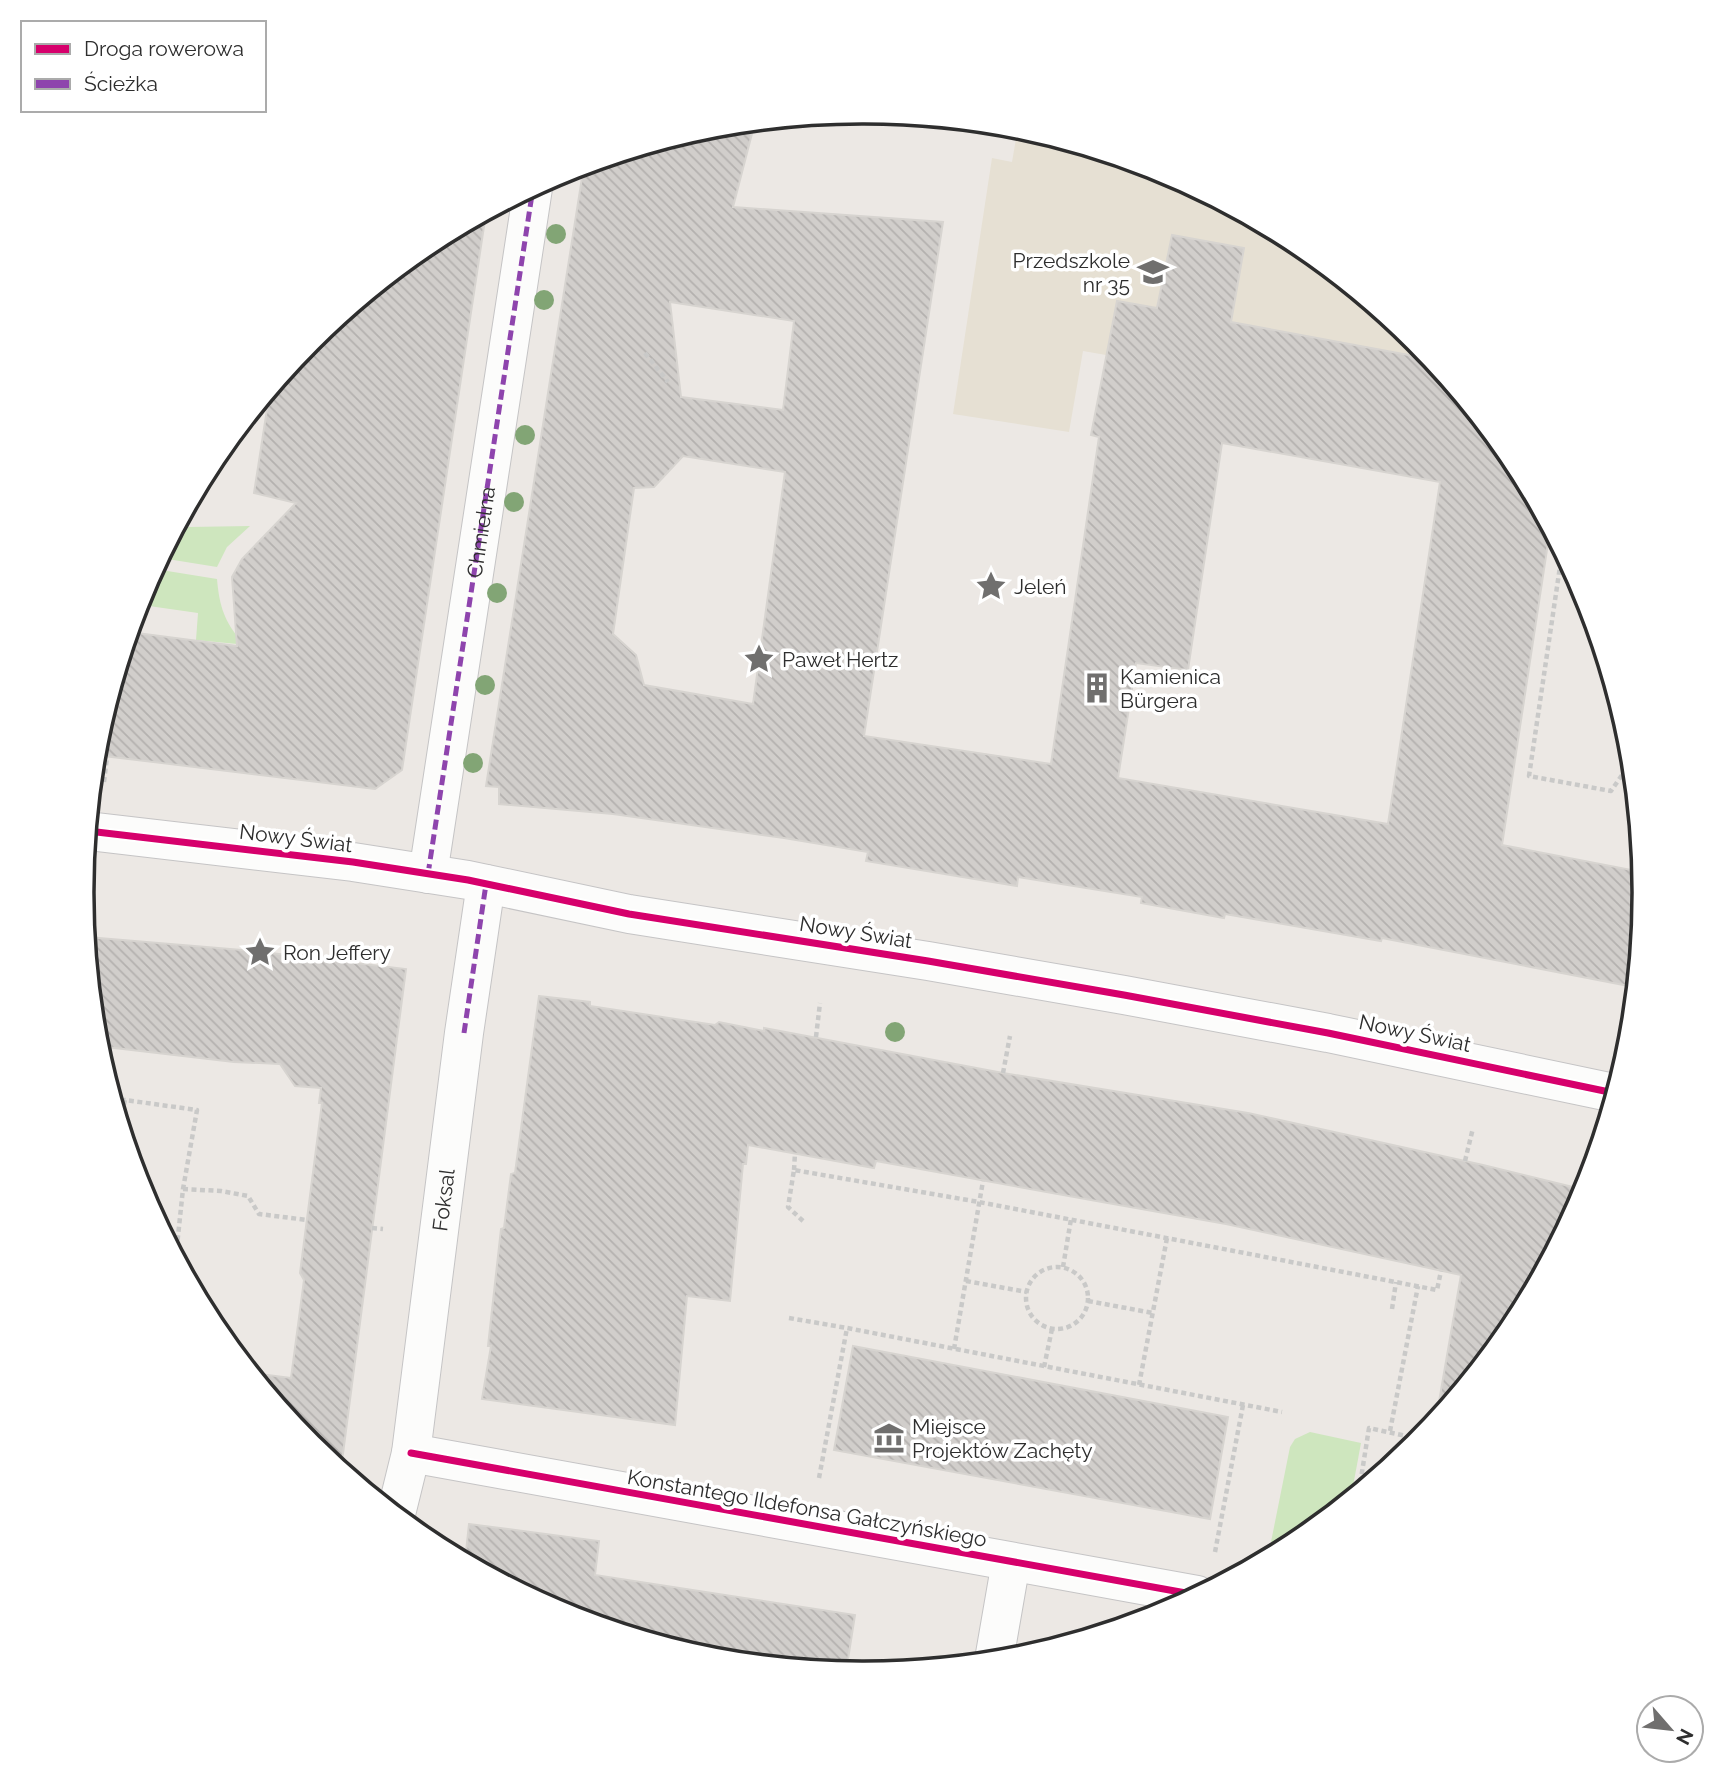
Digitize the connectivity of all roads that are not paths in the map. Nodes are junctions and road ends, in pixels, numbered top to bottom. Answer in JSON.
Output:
{"nodes":[{"id":1,"x":531,"y":199,"type":"edge"},
{"id":2,"x":97,"y":832,"type":"edge"},
{"id":3,"x":428,"y":874,"type":"junction"},
{"id":4,"x":486,"y":884,"type":"junction"},
{"id":5,"x":1605,"y":1091,"type":"edge"},
{"id":6,"x":411,"y":1453,"type":"junction"},
{"id":7,"x":398,"y":1504,"type":"edge"},
{"id":8,"x":1011,"y":1562,"type":"junction"},
{"id":9,"x":1181,"y":1592,"type":"edge"},
{"id":10,"x":995,"y":1649,"type":"edge"}],
"edges":[{"from":1,"to":3,"type":"street","name":"Chmielna"},
{"from":2,"to":3,"type":"street","name":"Nowy Świat"},
{"from":3,"to":4,"type":"street","name":"Nowy Świat"},
{"from":4,"to":5,"type":"street","name":"Nowy Świat"},
{"from":4,"to":6,"type":"street","name":"Foksal"},
{"from":6,"to":7,"type":"street","name":"Foksal"},
{"from":6,"to":8,"type":"street","name":"Konstantego Ildefonsa Gałczyńskiego"},
{"from":8,"to":9,"type":"street","name":"Konstantego Ildefonsa Gałczyńskiego"},
{"from":8,"to":10,"type":"street"}]}
